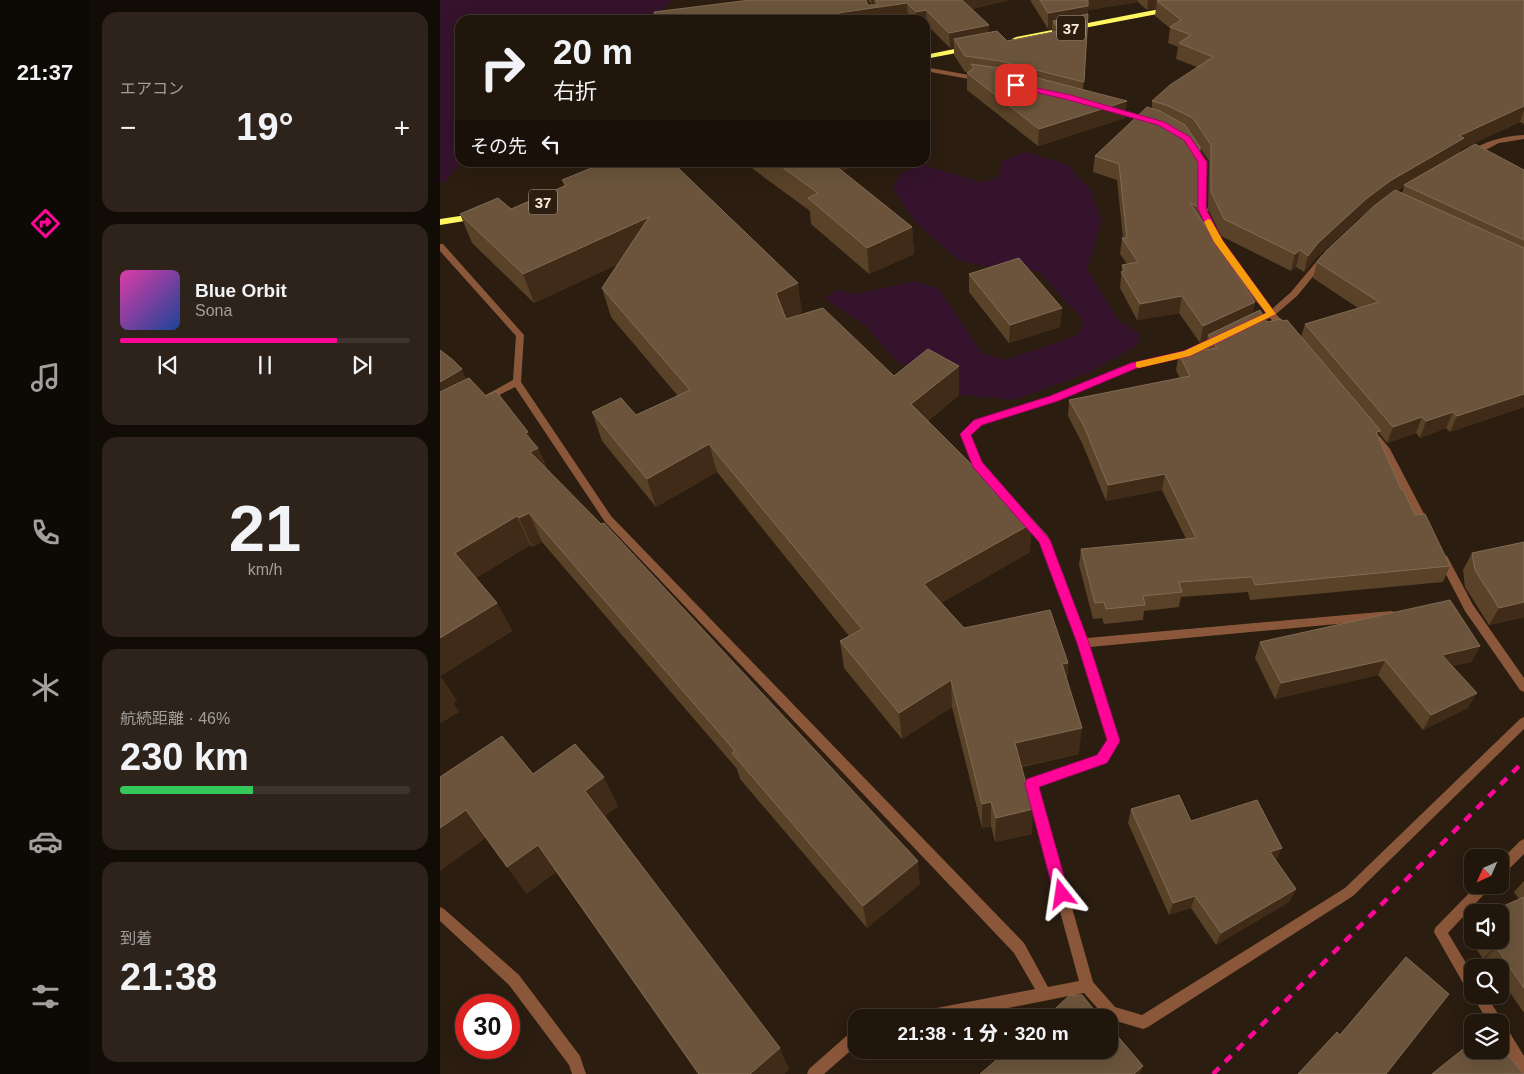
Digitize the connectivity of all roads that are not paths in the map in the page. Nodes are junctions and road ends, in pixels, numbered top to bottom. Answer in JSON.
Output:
{"nodes":[{"id":1,"x":1179,"y":8,"type":"edge"},
{"id":2,"x":1003,"y":42,"type":"edge"},
{"id":3,"x":974,"y":47,"type":"edge"},
{"id":4,"x":930,"y":56,"type":"edge"},
{"id":5,"x":930,"y":70,"type":"edge"},
{"id":6,"x":991,"y":80,"type":"edge"},
{"id":7,"x":1104,"y":108,"type":"edge"},
{"id":8,"x":1161,"y":124,"type":"edge"},
{"id":9,"x":1524,"y":137,"type":"edge"},
{"id":10,"x":1187,"y":138,"type":"edge"},
{"id":11,"x":1460,"y":161,"type":"edge"},
{"id":12,"x":494,"y":214,"type":"edge"},
{"id":13,"x":440,"y":222,"type":"edge"},
{"id":14,"x":440,"y":246,"type":"edge"},
{"id":15,"x":1331,"y":250,"type":"edge"},
{"id":16,"x":1271,"y":314,"type":"junction"},
{"id":17,"x":1295,"y":342,"type":"edge"},
{"id":18,"x":518,"y":382,"type":"junction"},
{"id":19,"x":480,"y":402,"type":"edge"},
{"id":20,"x":1367,"y":427,"type":"edge"},
{"id":21,"x":1400,"y":614,"type":"edge"},
{"id":22,"x":1083,"y":643,"type":"junction"},
{"id":23,"x":1524,"y":687,"type":"edge"},
{"id":24,"x":1524,"y":722,"type":"edge"},
{"id":25,"x":1524,"y":845,"type":"edge"},
{"id":26,"x":1509,"y":861,"type":"edge"},
{"id":27,"x":1476,"y":894,"type":"edge"},
{"id":28,"x":440,"y":913,"type":"edge"},
{"id":29,"x":1464,"y":972,"type":"edge"},
{"id":30,"x":1087,"y":986,"type":"junction"},
{"id":31,"x":1045,"y":995,"type":"junction"},
{"id":32,"x":970,"y":1009,"type":"edge"},
{"id":33,"x":848,"y":1043,"type":"edge"},
{"id":34,"x":1509,"y":1045,"type":"edge"},
{"id":35,"x":1524,"y":1069,"type":"edge"},
{"id":36,"x":580,"y":1074,"type":"edge"},
{"id":37,"x":814,"y":1074,"type":"edge"}],
"edges":[{"from":1,"to":2,"type":"main road","number":"37"},
{"from":3,"to":4,"type":"main road"},
{"from":5,"to":6,"type":"street"},
{"from":7,"to":8,"type":"street"},
{"from":9,"to":11,"type":"street"},
{"from":10,"to":16,"type":"street"},
{"from":12,"to":13,"type":"main road"},
{"from":14,"to":18,"type":"street"},
{"from":15,"to":16,"type":"street"},
{"from":16,"to":17,"type":"street"},
{"from":16,"to":22,"type":"street"},
{"from":18,"to":19,"type":"street"},
{"from":18,"to":31,"type":"street"},
{"from":20,"to":23,"type":"street"},
{"from":21,"to":22,"type":"street"},
{"from":22,"to":30,"type":"street"},
{"from":24,"to":30,"type":"street"},
{"from":25,"to":26,"type":"street"},
{"from":27,"to":29,"type":"street"},
{"from":28,"to":36,"type":"street"},
{"from":30,"to":31,"type":"street"},
{"from":31,"to":32,"type":"street"},
{"from":33,"to":37,"type":"street"},
{"from":34,"to":35,"type":"street"}]}
